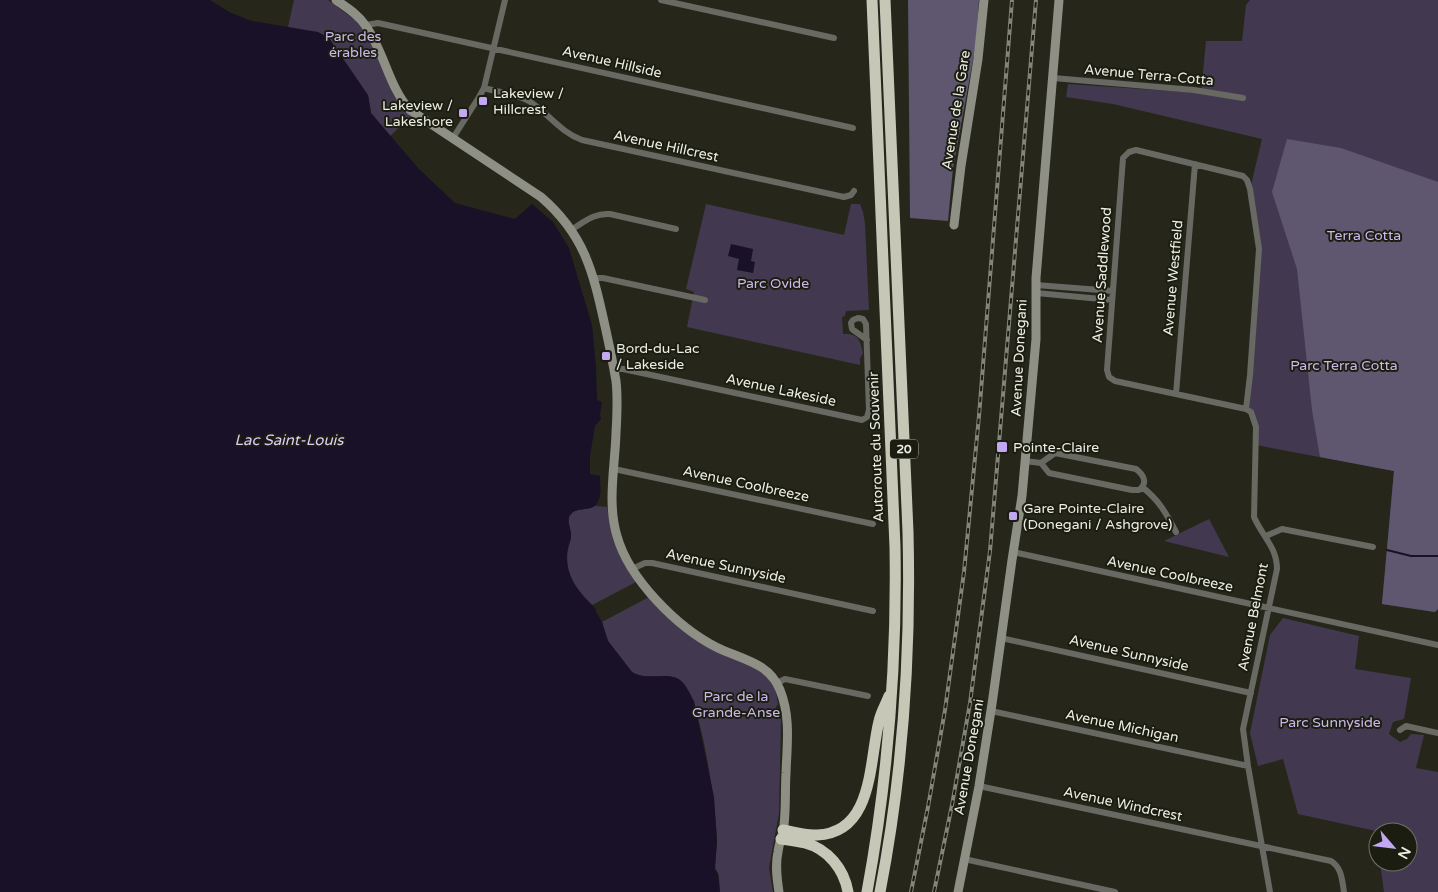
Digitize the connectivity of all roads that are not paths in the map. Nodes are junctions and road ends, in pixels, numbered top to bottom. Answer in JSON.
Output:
{"nodes":[{"id":1,"x":336,"y":0,"type":"edge"},
{"id":2,"x":505,"y":0,"type":"edge"},
{"id":3,"x":661,"y":0,"type":"edge"},
{"id":4,"x":872,"y":0,"type":"edge"},
{"id":5,"x":984,"y":0,"type":"edge"},
{"id":6,"x":1059,"y":0,"type":"edge"},
{"id":7,"x":885,"y":2,"type":"edge"},
{"id":8,"x":366,"y":25,"type":"junction"},
{"id":9,"x":834,"y":38,"type":"dead end"},
{"id":10,"x":493,"y":49,"type":"junction"},
{"id":11,"x":1053,"y":78,"type":"junction"},
{"id":12,"x":484,"y":88,"type":"junction"},
{"id":13,"x":1243,"y":98,"type":"dead end"},
{"id":14,"x":853,"y":128,"type":"dead end"},
{"id":15,"x":453,"y":138,"type":"junction"},
{"id":16,"x":1195,"y":164,"type":"junction"},
{"id":17,"x":854,"y":191,"type":"dead end"},
{"id":18,"x":954,"y":225,"type":"dead end"},
{"id":19,"x":676,"y":229,"type":"dead end"},
{"id":20,"x":571,"y":230,"type":"junction"},
{"id":21,"x":593,"y":278,"type":"junction"},
{"id":22,"x":1036,"y":289,"type":"junction"},
{"id":23,"x":1113,"y":291,"type":"junction"},
{"id":24,"x":705,"y":300,"type":"dead end"},
{"id":25,"x":1112,"y":300,"type":"junction"},
{"id":26,"x":867,"y":340,"type":"dead end"},
{"id":27,"x":614,"y":369,"type":"junction"},
{"id":28,"x":1176,"y":394,"type":"junction"},
{"id":29,"x":1246,"y":409,"type":"junction"},
{"id":30,"x":1025,"y":461,"type":"junction"},
{"id":31,"x":1041,"y":463,"type":"junction"},
{"id":32,"x":614,"y":469,"type":"junction"},
{"id":33,"x":1142,"y":487,"type":"junction"},
{"id":34,"x":872,"y":524,"type":"dead end"},
{"id":35,"x":1176,"y":532,"type":"dead end"},
{"id":36,"x":1266,"y":536,"type":"junction"},
{"id":37,"x":1373,"y":547,"type":"dead end"},
{"id":38,"x":1013,"y":552,"type":"junction"},
{"id":39,"x":632,"y":569,"type":"junction"},
{"id":40,"x":1270,"y":608,"type":"junction"},
{"id":41,"x":874,"y":611,"type":"dead end"},
{"id":42,"x":1001,"y":638,"type":"junction"},
{"id":43,"x":1438,"y":645,"type":"edge"},
{"id":44,"x":777,"y":683,"type":"junction"},
{"id":45,"x":892,"y":687,"type":"junction"},
{"id":46,"x":1251,"y":693,"type":"junction"},
{"id":47,"x":868,"y":696,"type":"dead end"},
{"id":48,"x":991,"y":711,"type":"junction"},
{"id":49,"x":1400,"y":730,"type":"dead end"},
{"id":50,"x":1438,"y":733,"type":"edge"},
{"id":51,"x":1248,"y":766,"type":"junction"},
{"id":52,"x":979,"y":786,"type":"junction"},
{"id":53,"x":782,"y":835,"type":"junction"},
{"id":54,"x":1262,"y":847,"type":"junction"},
{"id":55,"x":964,"y":859,"type":"junction"},
{"id":56,"x":778,"y":892,"type":"edge"},
{"id":57,"x":848,"y":892,"type":"edge"},
{"id":58,"x":867,"y":892,"type":"edge"},
{"id":59,"x":880,"y":892,"type":"edge"},
{"id":60,"x":958,"y":892,"type":"edge"},
{"id":61,"x":1115,"y":892,"type":"edge"},
{"id":62,"x":1270,"y":892,"type":"edge"},
{"id":63,"x":1344,"y":892,"type":"edge"}],
"edges":[{"from":1,"to":8,"type":"street"},
{"from":2,"to":10,"type":"street"},
{"from":3,"to":9,"type":"street"},
{"from":4,"to":45,"type":"highway","name":"Autoroute du Souvenir","number":"20"},
{"from":5,"to":18,"type":"street","name":"Avenue de la Gare"},
{"from":6,"to":11,"type":"street","name":"Avenue Donegani"},
{"from":7,"to":59,"type":"highway","name":"Autoroute du Souvenir","number":"20"},
{"from":8,"to":10,"type":"street","name":"Avenue Hillside"},
{"from":8,"to":15,"type":"street"},
{"from":10,"to":12,"type":"street"},
{"from":10,"to":14,"type":"street","name":"Avenue Hillside"},
{"from":11,"to":13,"type":"street","name":"Avenue Terra-Cotta"},
{"from":11,"to":22,"type":"street","name":"Avenue Donegani"},
{"from":12,"to":15,"type":"street"},
{"from":12,"to":17,"type":"street","name":"Avenue Hillcrest"},
{"from":15,"to":20,"type":"street"},
{"from":16,"to":23,"type":"street","name":"Avenue Saddlewood"},
{"from":16,"to":28,"type":"street","name":"Avenue Westfield"},
{"from":16,"to":29,"type":"street","name":"Avenue Saddlewood"},
{"from":19,"to":20,"type":"street"},
{"from":20,"to":21,"type":"street"},
{"from":21,"to":24,"type":"street"},
{"from":21,"to":27,"type":"street"},
{"from":22,"to":23,"type":"street"},
{"from":22,"to":25,"type":"street"},
{"from":22,"to":30,"type":"street","name":"Avenue Donegani"},
{"from":23,"to":25,"type":"street","name":"Avenue Saddlewood"},
{"from":25,"to":28,"type":"street","name":"Avenue Saddlewood"},
{"from":26,"to":27,"type":"street","name":"Avenue Lakeside"},
{"from":27,"to":32,"type":"street"},
{"from":28,"to":29,"type":"street","name":"Avenue Saddlewood"},
{"from":29,"to":36,"type":"street","name":"Avenue Belmont"},
{"from":30,"to":31,"type":"street"},
{"from":30,"to":38,"type":"street","name":"Avenue Donegani"},
{"from":31,"to":33,"type":"street"},
{"from":31,"to":33,"type":"street"},
{"from":32,"to":34,"type":"street","name":"Avenue Coolbreeze"},
{"from":32,"to":39,"type":"street"},
{"from":33,"to":35,"type":"street"},
{"from":36,"to":37,"type":"street"},
{"from":36,"to":40,"type":"street","name":"Avenue Belmont"},
{"from":38,"to":40,"type":"street","name":"Avenue Coolbreeze"},
{"from":38,"to":42,"type":"street","name":"Avenue Donegani"},
{"from":39,"to":41,"type":"street","name":"Avenue Sunnyside"},
{"from":39,"to":44,"type":"street"},
{"from":40,"to":43,"type":"street","name":"Avenue Coolbreeze"},
{"from":40,"to":46,"type":"street","name":"Avenue Belmont"},
{"from":42,"to":46,"type":"street","name":"Avenue Sunnyside"},
{"from":42,"to":48,"type":"street","name":"Avenue Donegani"},
{"from":44,"to":47,"type":"street"},
{"from":44,"to":53,"type":"street"},
{"from":45,"to":53,"type":"highway"},
{"from":45,"to":58,"type":"highway","name":"Autoroute du Souvenir","number":"20"},
{"from":46,"to":51,"type":"street","name":"Avenue Belmont"},
{"from":48,"to":51,"type":"street","name":"Avenue Michigan"},
{"from":48,"to":52,"type":"street","name":"Avenue Donegani"},
{"from":49,"to":50,"type":"street"},
{"from":51,"to":54,"type":"street","name":"Avenue Belmont"},
{"from":52,"to":54,"type":"street","name":"Avenue Windcrest"},
{"from":52,"to":55,"type":"street","name":"Avenue Donegani"},
{"from":53,"to":56,"type":"street"},
{"from":53,"to":57,"type":"highway"},
{"from":54,"to":62,"type":"street","name":"Avenue Belmont"},
{"from":54,"to":63,"type":"street","name":"Avenue Windcrest"},
{"from":55,"to":60,"type":"street","name":"Avenue Donegani"},
{"from":55,"to":61,"type":"street"}]}
